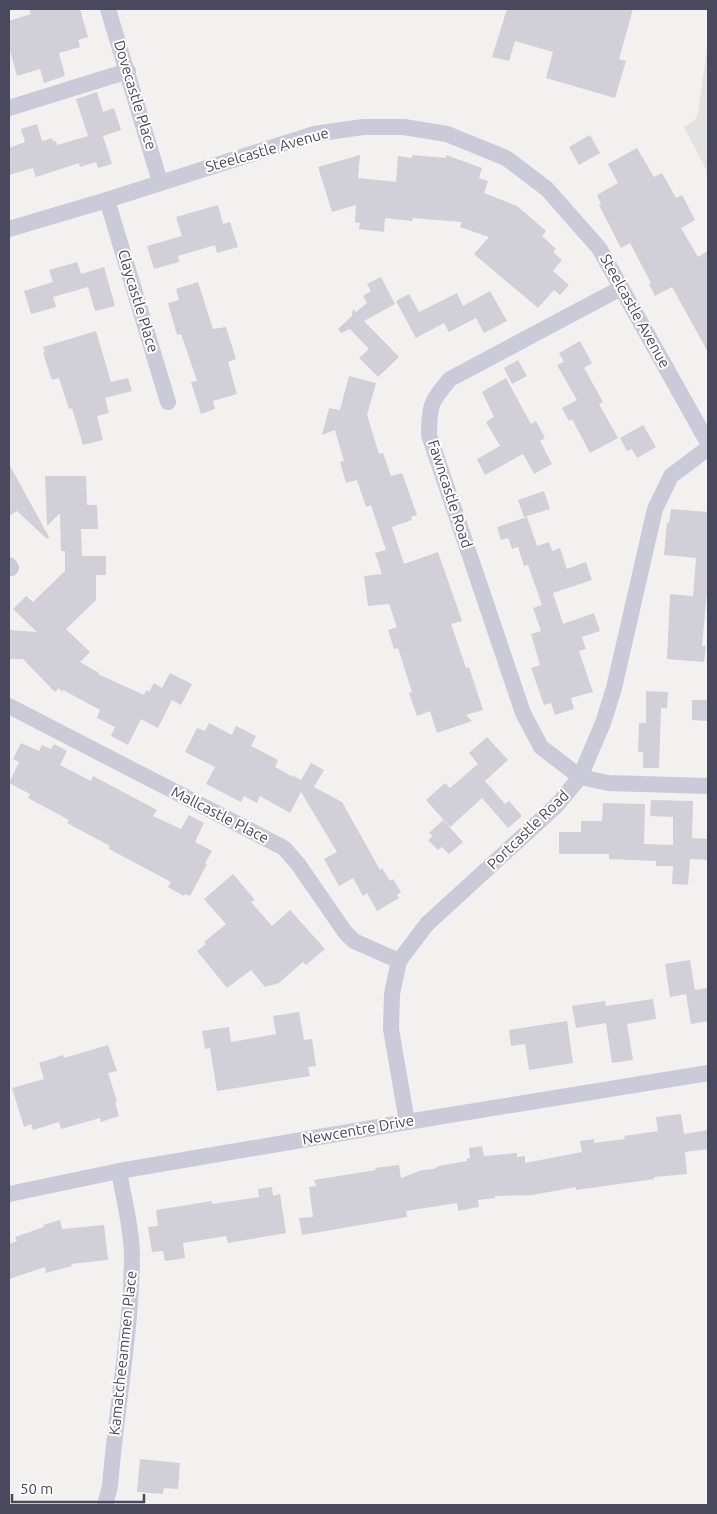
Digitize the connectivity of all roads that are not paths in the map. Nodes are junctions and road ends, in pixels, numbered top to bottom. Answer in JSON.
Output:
{"nodes":[{"id":1,"x":108,"y":9,"type":"edge"},
{"id":2,"x":128,"y":71,"type":"junction"},
{"id":3,"x":9,"y":108,"type":"edge"},
{"id":4,"x":160,"y":182,"type":"junction"},
{"id":5,"x":106,"y":200,"type":"junction"},
{"id":6,"x":9,"y":229,"type":"edge"},
{"id":7,"x":621,"y":288,"type":"junction"},
{"id":8,"x":168,"y":402,"type":"dead end"},
{"id":9,"x":708,"y":443,"type":"edge"},
{"id":10,"x":708,"y":448,"type":"edge"},
{"id":11,"x":9,"y":706,"type":"edge"},
{"id":12,"x":580,"y":777,"type":"junction"},
{"id":13,"x":708,"y":786,"type":"edge"},
{"id":14,"x":399,"y":961,"type":"junction"},
{"id":15,"x":708,"y":1073,"type":"edge"},
{"id":16,"x":407,"y":1122,"type":"junction"},
{"id":17,"x":119,"y":1171,"type":"junction"},
{"id":18,"x":9,"y":1194,"type":"edge"},
{"id":19,"x":105,"y":1505,"type":"edge"}],
"edges":[{"from":1,"to":2,"type":"street","name":"Dovecastle Place"},
{"from":2,"to":3,"type":"street"},
{"from":2,"to":4,"type":"street","name":"Dovecastle Place"},
{"from":4,"to":5,"type":"street","name":"Steelcastle Avenue"},
{"from":4,"to":7,"type":"street","name":"Steelcastle Avenue"},
{"from":5,"to":6,"type":"street","name":"Steelcastle Avenue"},
{"from":5,"to":8,"type":"street","name":"Claycastle Place"},
{"from":7,"to":9,"type":"street","name":"Steelcastle Avenue"},
{"from":7,"to":12,"type":"street","name":"Fawncastle Road"},
{"from":10,"to":12,"type":"street","name":"Portcastle Road"},
{"from":11,"to":14,"type":"street","name":"Mallcastle Place"},
{"from":12,"to":13,"type":"street"},
{"from":12,"to":14,"type":"street","name":"Portcastle Road"},
{"from":14,"to":16,"type":"street","name":"Portcastle Road"},
{"from":15,"to":16,"type":"street","name":"Newcentre Drive"},
{"from":16,"to":17,"type":"street","name":"Newcentre Drive"},
{"from":17,"to":18,"type":"street","name":"Newcentre Drive"},
{"from":17,"to":19,"type":"street","name":"Kamatcheeammen Place"}]}
